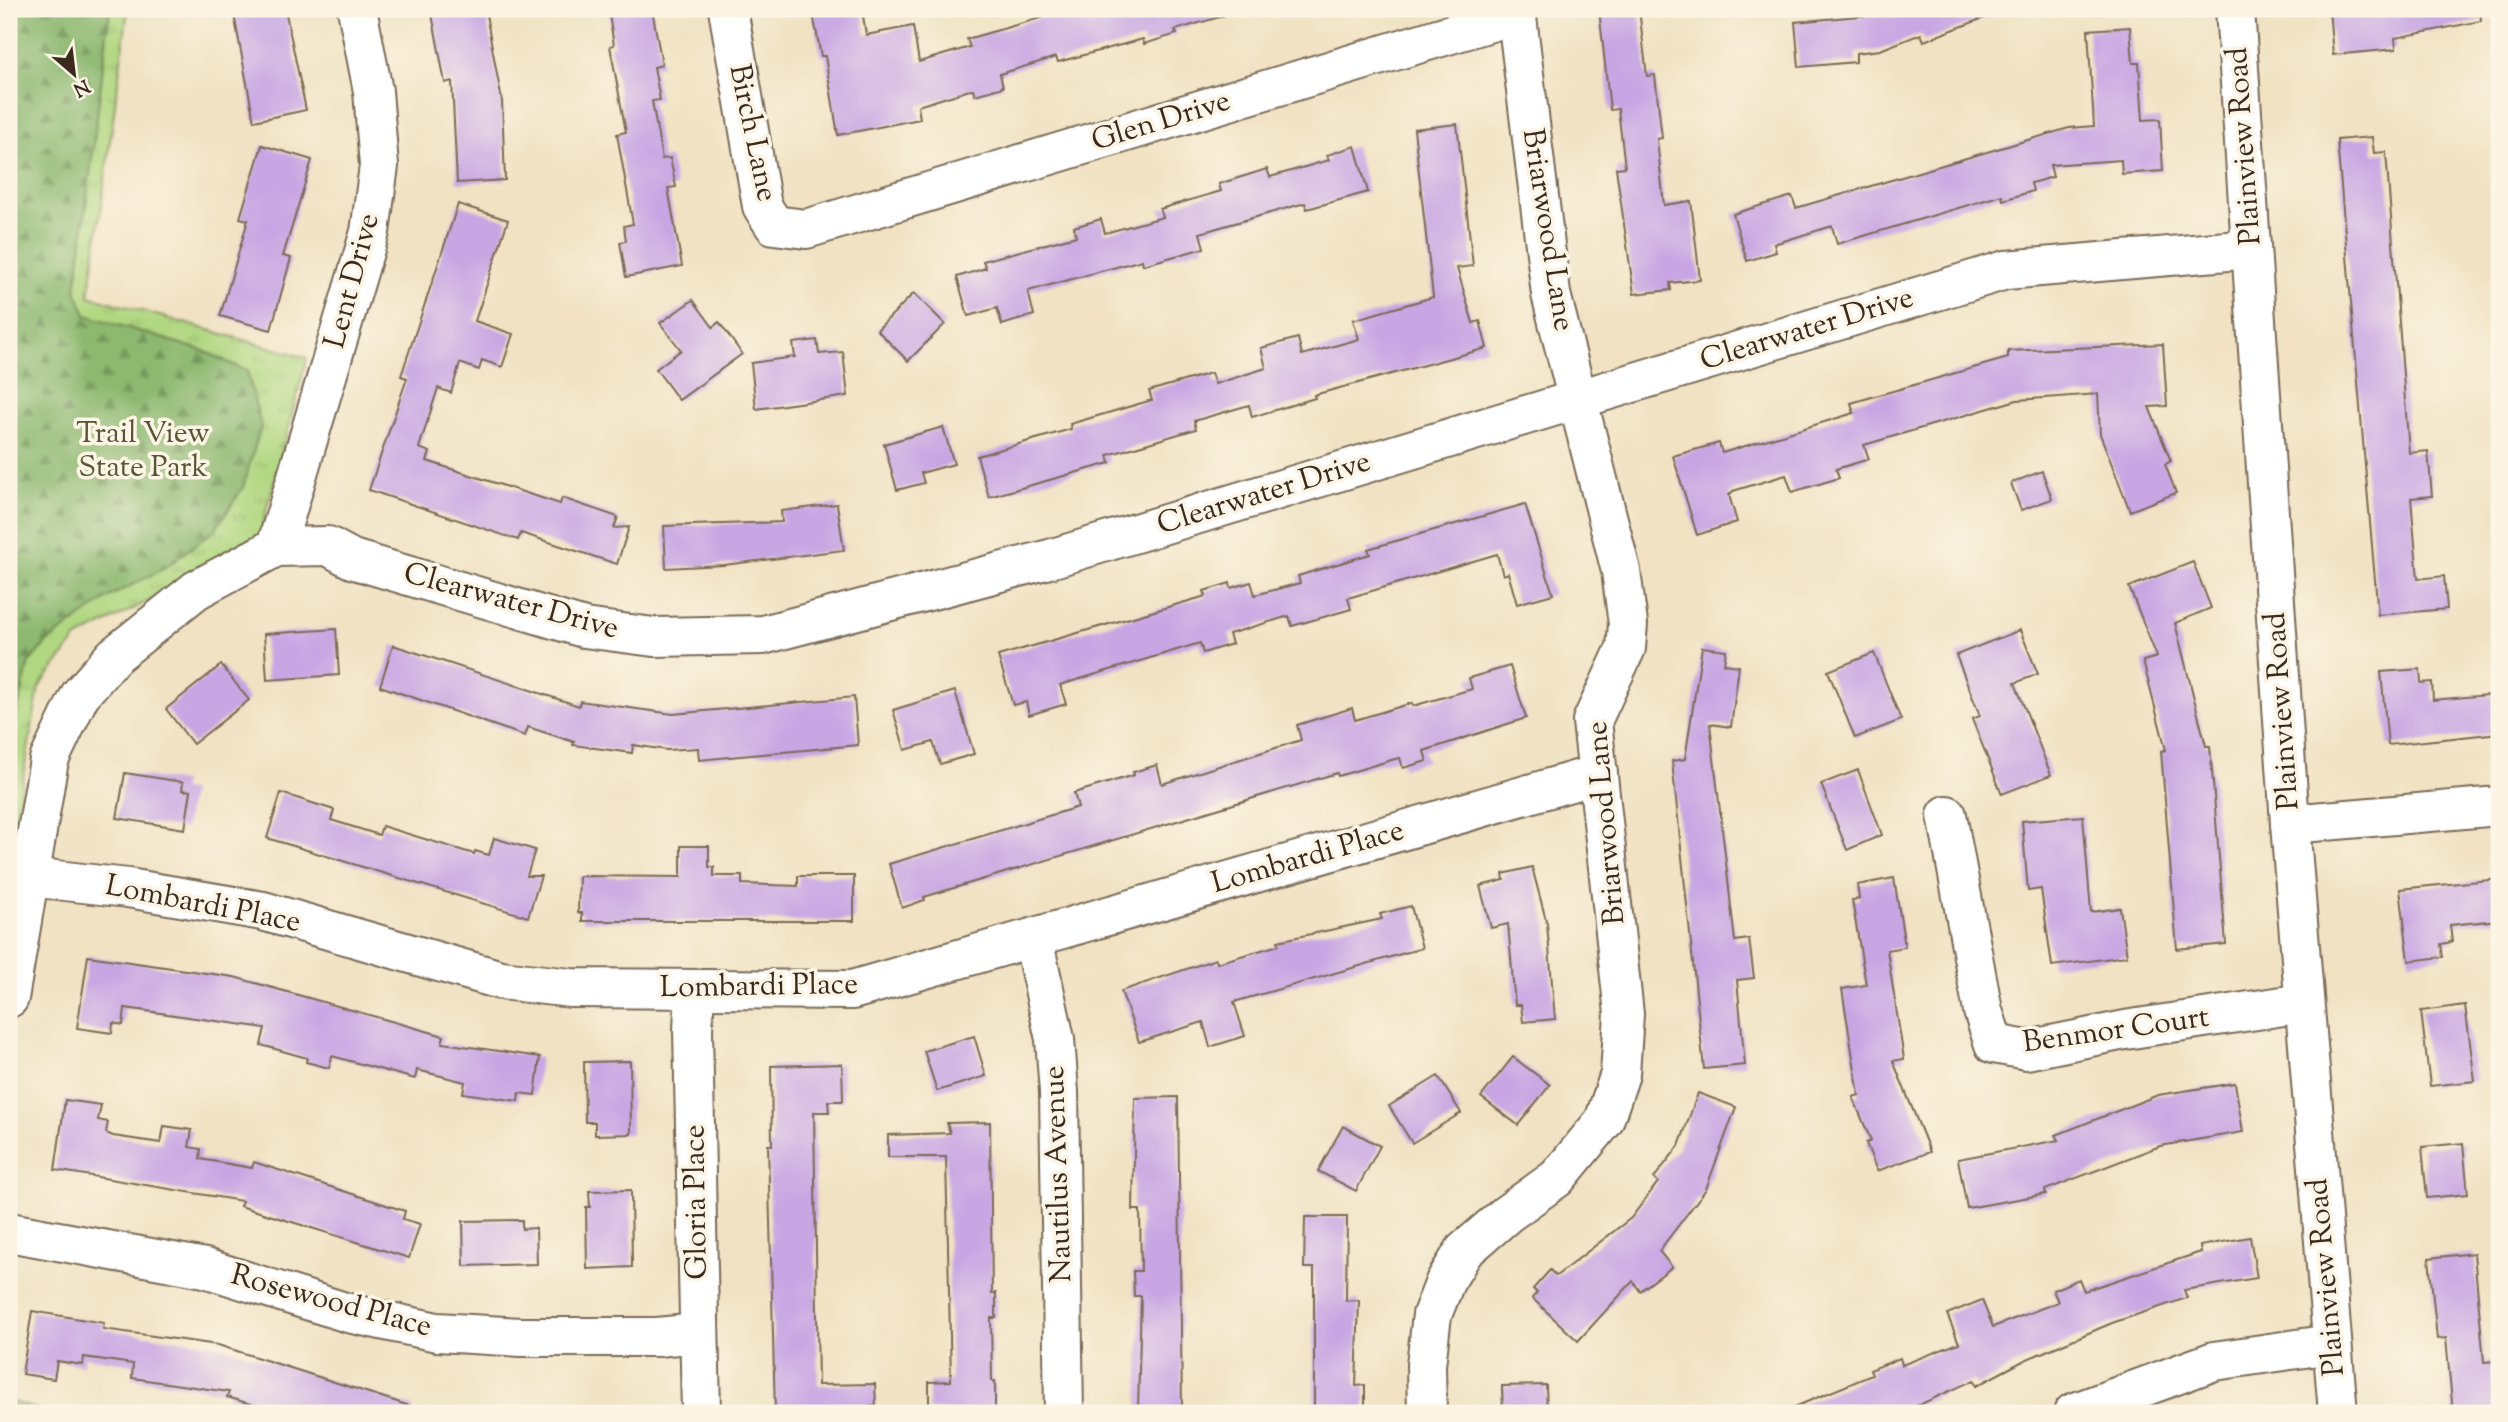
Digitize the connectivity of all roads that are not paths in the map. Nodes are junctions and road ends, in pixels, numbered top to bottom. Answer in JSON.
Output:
{"nodes":[{"id":1,"x":357,"y":9,"type":"edge"},
{"id":2,"x":728,"y":9,"type":"edge"},
{"id":3,"x":2235,"y":9,"type":"edge"},
{"id":4,"x":1516,"y":11,"type":"edge"},
{"id":5,"x":806,"y":229,"type":"joint"},
{"id":6,"x":2251,"y":249,"type":"junction"},
{"id":7,"x":1579,"y":399,"type":"junction"},
{"id":8,"x":276,"y":547,"type":"junction"},
{"id":9,"x":1598,"y":774,"type":"junction"},
{"id":10,"x":2499,"y":806,"type":"edge"},
{"id":11,"x":1947,"y":815,"type":"dead end"},
{"id":12,"x":2290,"y":824,"type":"junction"},
{"id":13,"x":29,"y":877,"type":"junction"},
{"id":14,"x":1033,"y":938,"type":"junction"},
{"id":15,"x":695,"y":990,"type":"junction"},
{"id":16,"x":9,"y":998,"type":"edge"},
{"id":17,"x":2303,"y":1003,"type":"junction"},
{"id":18,"x":9,"y":1232,"type":"edge"},
{"id":19,"x":699,"y":1333,"type":"junction"},
{"id":20,"x":2332,"y":1345,"type":"junction"},
{"id":21,"x":701,"y":1413,"type":"edge"},
{"id":22,"x":1064,"y":1413,"type":"edge"},
{"id":23,"x":1427,"y":1413,"type":"edge"},
{"id":24,"x":2073,"y":1413,"type":"edge"},
{"id":25,"x":2338,"y":1413,"type":"edge"}],
"edges":[{"from":1,"to":8,"type":"street","name":"Lent Drive"},
{"from":2,"to":5,"type":"street","name":"Birch Lane"},
{"from":3,"to":6,"type":"street","name":"Plainview Road"},
{"from":4,"to":5,"type":"street","name":"Glen Drive"},
{"from":4,"to":7,"type":"street","name":"Briarwood Lane"},
{"from":6,"to":7,"type":"street","name":"Clearwater Drive"},
{"from":6,"to":12,"type":"street","name":"Plainview Road"},
{"from":7,"to":8,"type":"street","name":"Clearwater Drive"},
{"from":7,"to":9,"type":"street","name":"Briarwood Lane"},
{"from":8,"to":13,"type":"street"},
{"from":9,"to":14,"type":"street","name":"Lombardi Place"},
{"from":9,"to":23,"type":"street","name":"Briarwood Lane"},
{"from":10,"to":12,"type":"street"},
{"from":11,"to":17,"type":"street","name":"Benmor Court"},
{"from":12,"to":17,"type":"street","name":"Plainview Road"},
{"from":13,"to":15,"type":"street","name":"Lombardi Place"},
{"from":13,"to":16,"type":"street"},
{"from":14,"to":15,"type":"street","name":"Lombardi Place"},
{"from":14,"to":22,"type":"street","name":"Nautilus Avenue"},
{"from":15,"to":19,"type":"street","name":"Gloria Place"},
{"from":17,"to":20,"type":"street","name":"Plainview Road"},
{"from":18,"to":19,"type":"street","name":"Rosewood Place"},
{"from":19,"to":21,"type":"street","name":"Gloria Place"},
{"from":20,"to":24,"type":"street"},
{"from":20,"to":25,"type":"street","name":"Plainview Road"}]}
